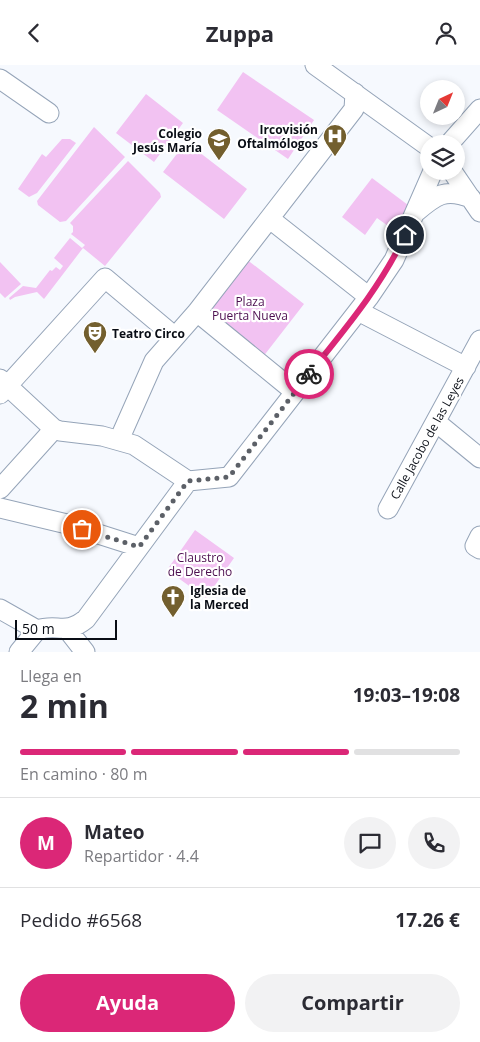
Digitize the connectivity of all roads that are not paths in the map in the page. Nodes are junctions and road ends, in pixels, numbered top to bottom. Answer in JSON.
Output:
{"nodes":[{"id":1,"x":315,"y":65,"type":"edge"},
{"id":2,"x":0,"y":79,"type":"edge"},
{"id":3,"x":355,"y":93,"type":"junction"},
{"id":4,"x":480,"y":109,"type":"edge"},
{"id":5,"x":49,"y":113,"type":"dead end"},
{"id":6,"x":457,"y":135,"type":"edge"},
{"id":7,"x":420,"y":140,"type":"edge"},
{"id":8,"x":429,"y":180,"type":"edge"},
{"id":9,"x":458,"y":180,"type":"edge"},
{"id":10,"x":475,"y":205,"type":"edge"},
{"id":11,"x":415,"y":213,"type":"junction"},
{"id":12,"x":270,"y":219,"type":"junction"},
{"id":13,"x":364,"y":304,"type":"junction"},
{"id":14,"x":196,"y":313,"type":"junction"},
{"id":15,"x":174,"y":336,"type":"junction"},
{"id":16,"x":480,"y":340,"type":"edge"},
{"id":17,"x":466,"y":367,"type":"junction"},
{"id":18,"x":3,"y":386,"type":"edge"},
{"id":19,"x":295,"y":392,"type":"junction"},
{"id":20,"x":436,"y":422,"type":"junction"},
{"id":21,"x":54,"y":429,"type":"junction"},
{"id":22,"x":119,"y":440,"type":"junction"},
{"id":23,"x":480,"y":458,"type":"edge"},
{"id":24,"x":188,"y":481,"type":"junction"},
{"id":25,"x":0,"y":489,"type":"edge"},
{"id":26,"x":0,"y":508,"type":"edge"},
{"id":27,"x":388,"y":509,"type":"dead end"},
{"id":28,"x":139,"y":547,"type":"junction"},
{"id":29,"x":0,"y":609,"type":"edge"},
{"id":30,"x":67,"y":629,"type":"junction"},
{"id":31,"x":37,"y":630,"type":"junction"},
{"id":32,"x":19,"y":652,"type":"edge"},
{"id":33,"x":85,"y":652,"type":"edge"}],
"edges":[{"from":1,"to":3,"type":"street"},
{"from":2,"to":5,"type":"street"},
{"from":3,"to":7,"type":"street"},
{"from":3,"to":12,"type":"street"},
{"from":4,"to":6,"type":"street"},
{"from":8,"to":11,"type":"street"},
{"from":9,"to":10,"type":"street"},
{"from":10,"to":11,"type":"street"},
{"from":11,"to":13,"type":"street"},
{"from":12,"to":13,"type":"street"},
{"from":12,"to":14,"type":"street"},
{"from":13,"to":17,"type":"street"},
{"from":13,"to":19,"type":"street"},
{"from":14,"to":15,"type":"street"},
{"from":14,"to":19,"type":"street"},
{"from":15,"to":18,"type":"street"},
{"from":15,"to":22,"type":"street"},
{"from":16,"to":17,"type":"street","name":"Calle Jacobo de las Leyes"},
{"from":17,"to":20,"type":"street","name":"Calle Jacobo de las Leyes"},
{"from":18,"to":21,"type":"street"},
{"from":19,"to":24,"type":"street"},
{"from":20,"to":23,"type":"street"},
{"from":20,"to":27,"type":"street","name":"Calle Jacobo de las Leyes"},
{"from":21,"to":22,"type":"street"},
{"from":21,"to":25,"type":"street"},
{"from":22,"to":24,"type":"street"},
{"from":24,"to":28,"type":"street"},
{"from":26,"to":28,"type":"street"},
{"from":28,"to":30,"type":"street"},
{"from":29,"to":31,"type":"street"},
{"from":30,"to":31,"type":"street"},
{"from":30,"to":33,"type":"street"},
{"from":31,"to":32,"type":"street"}]}
